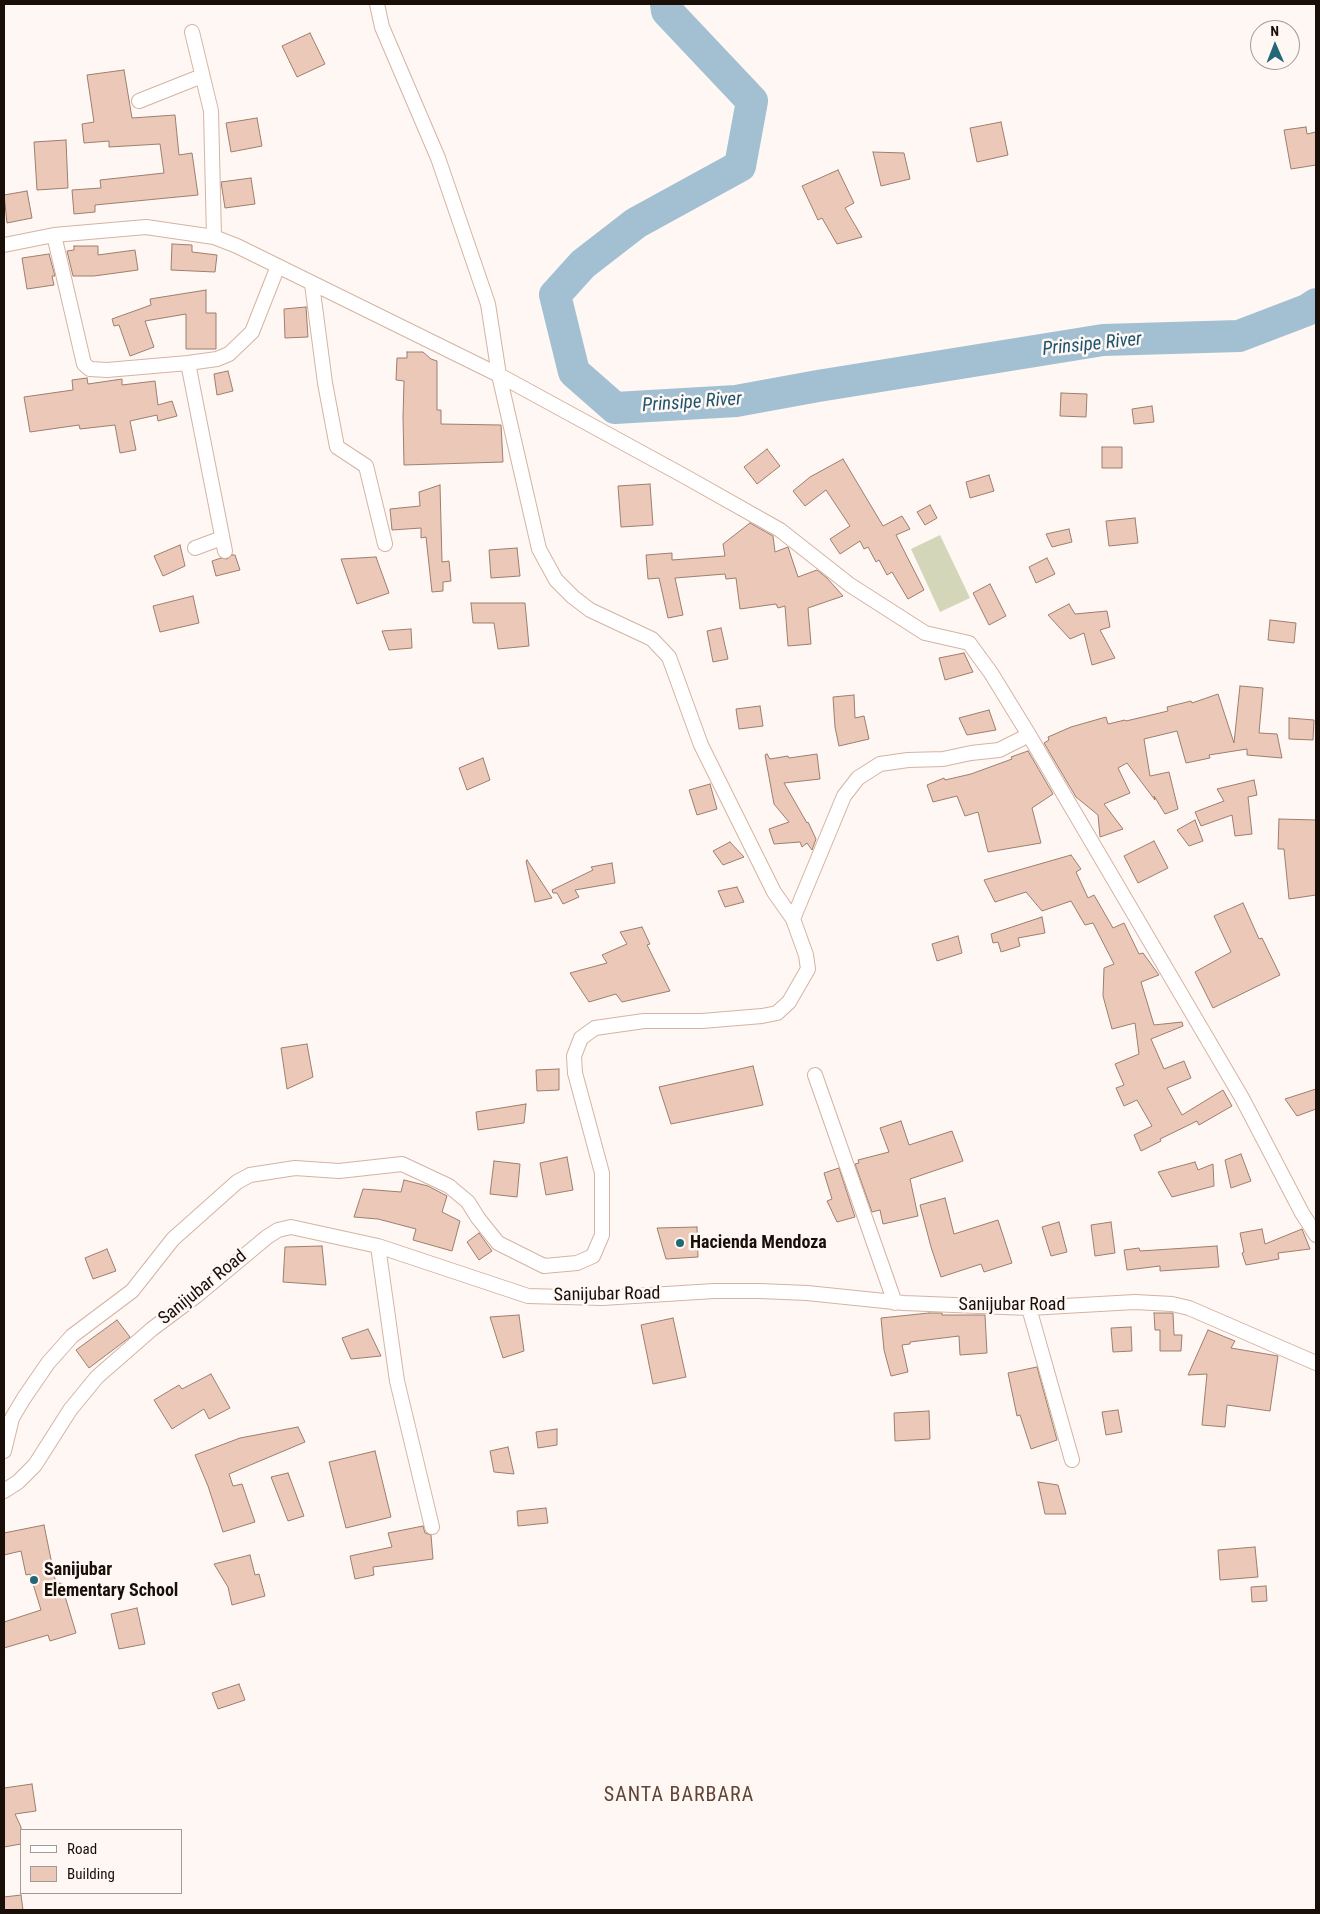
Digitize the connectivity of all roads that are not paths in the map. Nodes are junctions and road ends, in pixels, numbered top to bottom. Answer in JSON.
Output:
{"nodes":[{"id":1,"x":377,"y":4,"type":"edge"},
{"id":2,"x":192,"y":32,"type":"dead end"},
{"id":3,"x":202,"y":76,"type":"junction"},
{"id":4,"x":139,"y":101,"type":"dead end"},
{"id":5,"x":54,"y":234,"type":"junction"},
{"id":6,"x":214,"y":237,"type":"junction"},
{"id":7,"x":4,"y":245,"type":"edge"},
{"id":8,"x":278,"y":266,"type":"junction"},
{"id":9,"x":312,"y":284,"type":"junction"},
{"id":10,"x":188,"y":363,"type":"junction"},
{"id":11,"x":500,"y":375,"type":"junction"},
{"id":12,"x":386,"y":544,"type":"dead end"},
{"id":13,"x":195,"y":548,"type":"dead end"},
{"id":14,"x":1029,"y":735,"type":"junction"},
{"id":15,"x":793,"y":919,"type":"junction"},
{"id":16,"x":815,"y":1075,"type":"dead end"},
{"id":17,"x":1316,"y":1235,"type":"edge"},
{"id":18,"x":378,"y":1246,"type":"junction"},
{"id":19,"x":895,"y":1302,"type":"junction"},
{"id":20,"x":1028,"y":1308,"type":"junction"},
{"id":21,"x":1316,"y":1363,"type":"edge"},
{"id":22,"x":4,"y":1451,"type":"edge"},
{"id":23,"x":1072,"y":1460,"type":"dead end"},
{"id":24,"x":4,"y":1491,"type":"edge"},
{"id":25,"x":432,"y":1527,"type":"dead end"}],
"edges":[{"from":1,"to":11,"type":"street"},
{"from":2,"to":3,"type":"street"},
{"from":3,"to":4,"type":"street"},
{"from":3,"to":6,"type":"street"},
{"from":5,"to":6,"type":"street"},
{"from":5,"to":7,"type":"street"},
{"from":5,"to":10,"type":"street"},
{"from":6,"to":8,"type":"street"},
{"from":8,"to":9,"type":"street"},
{"from":8,"to":10,"type":"street"},
{"from":9,"to":11,"type":"street"},
{"from":9,"to":12,"type":"street"},
{"from":10,"to":13,"type":"street"},
{"from":11,"to":14,"type":"street"},
{"from":11,"to":15,"type":"street"},
{"from":14,"to":15,"type":"street"},
{"from":14,"to":17,"type":"street"},
{"from":15,"to":22,"type":"street"},
{"from":16,"to":19,"type":"street"},
{"from":18,"to":19,"type":"street","name":"Sanijubar Road"},
{"from":18,"to":24,"type":"street","name":"Sanijubar Road"},
{"from":18,"to":25,"type":"street"},
{"from":19,"to":20,"type":"street","name":"Sanijubar Road"},
{"from":20,"to":21,"type":"street","name":"Sanijubar Road"},
{"from":20,"to":23,"type":"street"}]}
